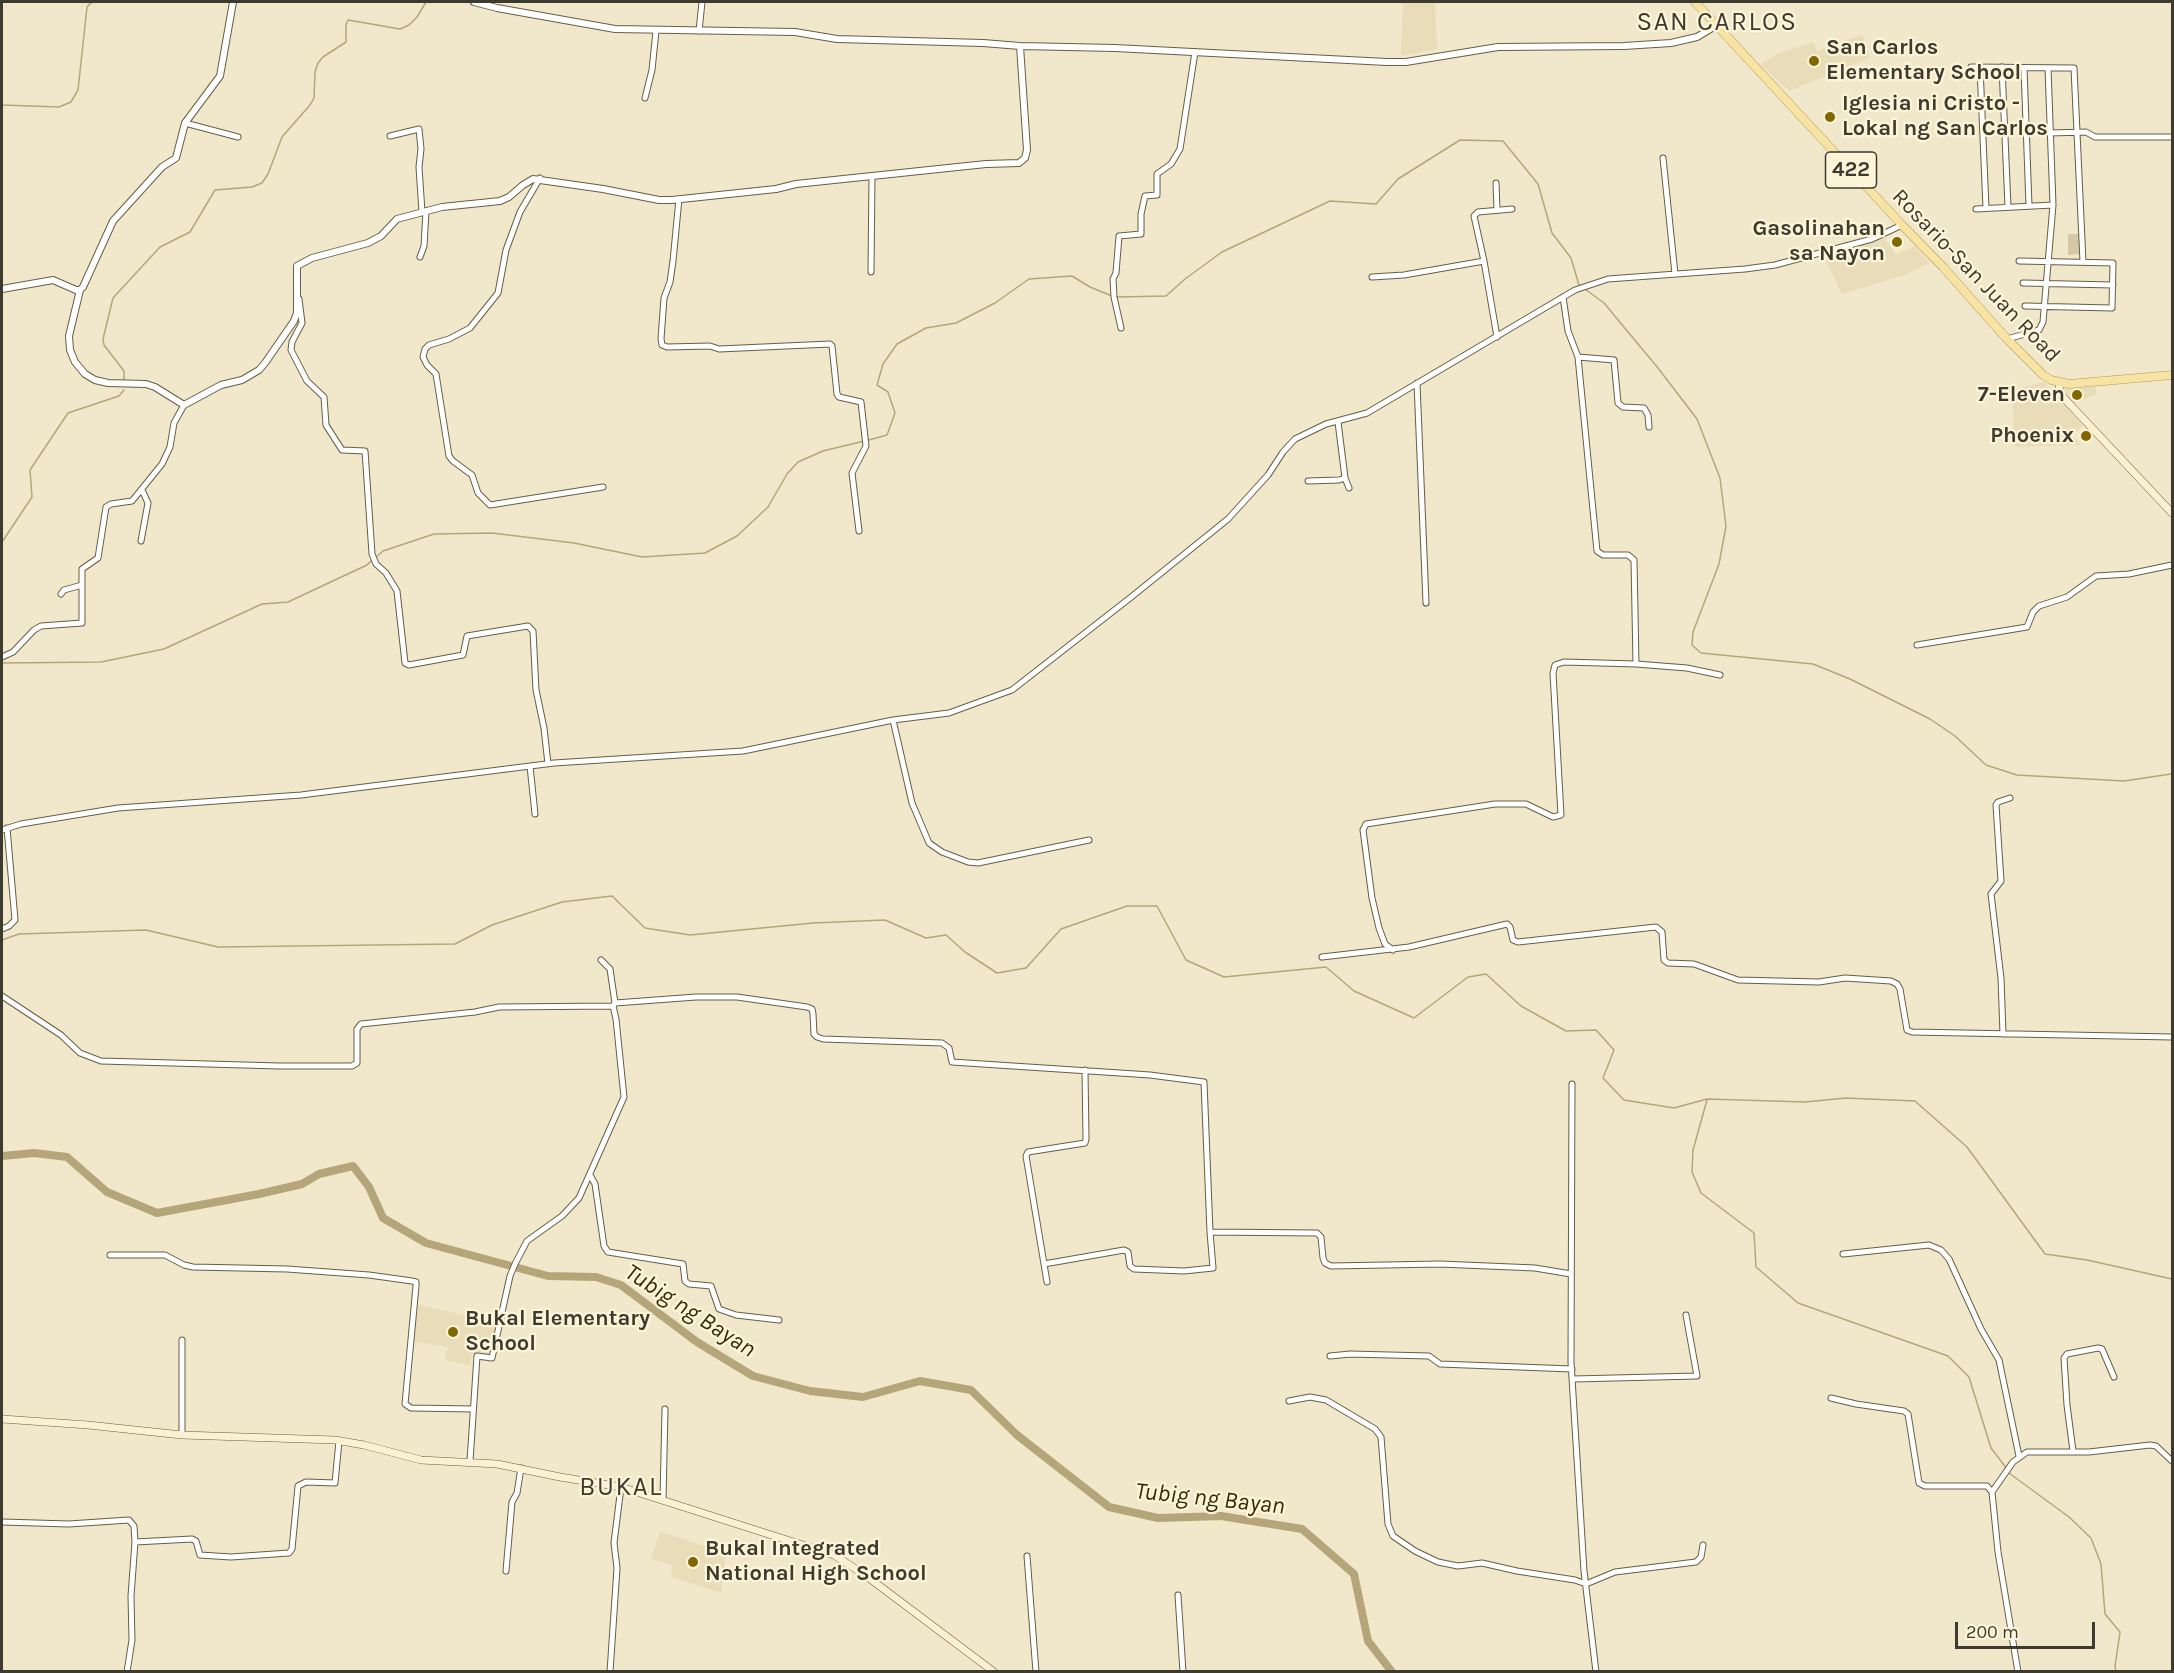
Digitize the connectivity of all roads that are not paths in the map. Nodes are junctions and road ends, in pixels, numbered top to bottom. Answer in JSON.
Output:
{"nodes":[{"id":1,"x":233,"y":2,"type":"edge"},
{"id":2,"x":474,"y":2,"type":"edge"},
{"id":3,"x":702,"y":2,"type":"edge"},
{"id":4,"x":1695,"y":2,"type":"edge"},
{"id":5,"x":1717,"y":24,"type":"junction"},
{"id":6,"x":656,"y":31,"type":"junction"},
{"id":7,"x":699,"y":31,"type":"junction"},
{"id":8,"x":1020,"y":46,"type":"junction"},
{"id":9,"x":1195,"y":52,"type":"junction"},
{"id":10,"x":1971,"y":67,"type":"dead end"},
{"id":11,"x":1980,"y":67,"type":"junction"},
{"id":12,"x":2002,"y":67,"type":"junction"},
{"id":13,"x":2024,"y":68,"type":"junction"},
{"id":14,"x":2048,"y":68,"type":"junction"},
{"id":15,"x":645,"y":98,"type":"dead end"},
{"id":16,"x":185,"y":123,"type":"junction"},
{"id":17,"x":2077,"y":132,"type":"junction"},
{"id":18,"x":2049,"y":133,"type":"junction"},
{"id":19,"x":390,"y":136,"type":"dead end"},
{"id":20,"x":238,"y":137,"type":"dead end"},
{"id":21,"x":2172,"y":137,"type":"edge"},
{"id":22,"x":1664,"y":158,"type":"dead end"},
{"id":23,"x":872,"y":176,"type":"junction"},
{"id":24,"x":540,"y":178,"type":"junction"},
{"id":25,"x":1496,"y":183,"type":"dead end"},
{"id":26,"x":679,"y":200,"type":"junction"},
{"id":27,"x":2053,"y":205,"type":"junction"},
{"id":28,"x":2029,"y":206,"type":"junction"},
{"id":29,"x":2008,"y":207,"type":"junction"},
{"id":30,"x":1986,"y":208,"type":"junction"},
{"id":31,"x":1512,"y":209,"type":"dead end"},
{"id":32,"x":1976,"y":209,"type":"dead end"},
{"id":33,"x":1497,"y":210,"type":"junction"},
{"id":34,"x":424,"y":212,"type":"junction"},
{"id":35,"x":1902,"y":225,"type":"junction"},
{"id":36,"x":420,"y":257,"type":"dead end"},
{"id":37,"x":1484,"y":261,"type":"junction"},
{"id":38,"x":2019,"y":261,"type":"dead end"},
{"id":39,"x":2048,"y":262,"type":"junction"},
{"id":40,"x":2083,"y":262,"type":"junction"},
{"id":41,"x":871,"y":272,"type":"dead end"},
{"id":42,"x":1675,"y":274,"type":"junction"},
{"id":43,"x":1372,"y":277,"type":"dead end"},
{"id":44,"x":2023,"y":283,"type":"dead end"},
{"id":45,"x":2046,"y":284,"type":"junction"},
{"id":46,"x":2113,"y":285,"type":"junction"},
{"id":47,"x":2,"y":289,"type":"edge"},
{"id":48,"x":80,"y":290,"type":"junction"},
{"id":49,"x":298,"y":294,"type":"junction"},
{"id":50,"x":1563,"y":297,"type":"junction"},
{"id":51,"x":2025,"y":306,"type":"dead end"},
{"id":52,"x":2044,"y":307,"type":"junction"},
{"id":53,"x":1120,"y":328,"type":"dead end"},
{"id":54,"x":1497,"y":337,"type":"junction"},
{"id":55,"x":2007,"y":339,"type":"junction"},
{"id":56,"x":1578,"y":357,"type":"junction"},
{"id":57,"x":2172,"y":375,"type":"edge"},
{"id":58,"x":1417,"y":383,"type":"junction"},
{"id":59,"x":2060,"y":383,"type":"junction"},
{"id":60,"x":184,"y":405,"type":"junction"},
{"id":61,"x":1338,"y":422,"type":"junction"},
{"id":62,"x":1649,"y":427,"type":"dead end"},
{"id":63,"x":1345,"y":478,"type":"junction"},
{"id":64,"x":1308,"y":481,"type":"dead end"},
{"id":65,"x":603,"y":487,"type":"dead end"},
{"id":66,"x":1349,"y":488,"type":"dead end"},
{"id":67,"x":142,"y":490,"type":"junction"},
{"id":68,"x":2172,"y":513,"type":"edge"},
{"id":69,"x":859,"y":531,"type":"dead end"},
{"id":70,"x":141,"y":541,"type":"dead end"},
{"id":71,"x":2172,"y":565,"type":"edge"},
{"id":72,"x":82,"y":585,"type":"junction"},
{"id":73,"x":61,"y":594,"type":"dead end"},
{"id":74,"x":1426,"y":603,"type":"dead end"},
{"id":75,"x":1917,"y":645,"type":"dead end"},
{"id":76,"x":2,"y":657,"type":"edge"},
{"id":77,"x":1636,"y":664,"type":"junction"},
{"id":78,"x":1720,"y":675,"type":"dead end"},
{"id":79,"x":893,"y":720,"type":"junction"},
{"id":80,"x":548,"y":764,"type":"junction"},
{"id":81,"x":530,"y":766,"type":"junction"},
{"id":82,"x":2010,"y":798,"type":"dead end"},
{"id":83,"x":535,"y":814,"type":"dead end"},
{"id":84,"x":4,"y":829,"type":"edge"},
{"id":85,"x":1089,"y":840,"type":"dead end"},
{"id":86,"x":2,"y":929,"type":"edge"},
{"id":87,"x":1393,"y":950,"type":"junction"},
{"id":88,"x":1322,"y":957,"type":"dead end"},
{"id":89,"x":601,"y":960,"type":"dead end"},
{"id":90,"x":2,"y":996,"type":"edge"},
{"id":91,"x":614,"y":1004,"type":"junction"},
{"id":92,"x":2003,"y":1034,"type":"junction"},
{"id":93,"x":2172,"y":1037,"type":"edge"},
{"id":94,"x":1086,"y":1070,"type":"junction"},
{"id":95,"x":1572,"y":1084,"type":"dead end"},
{"id":96,"x":590,"y":1175,"type":"junction"},
{"id":97,"x":1210,"y":1232,"type":"junction"},
{"id":98,"x":1843,"y":1254,"type":"dead end"},
{"id":99,"x":110,"y":1255,"type":"dead end"},
{"id":100,"x":1044,"y":1264,"type":"junction"},
{"id":101,"x":1570,"y":1274,"type":"junction"},
{"id":102,"x":1047,"y":1281,"type":"dead end"},
{"id":103,"x":1686,"y":1315,"type":"dead end"},
{"id":104,"x":779,"y":1320,"type":"dead end"},
{"id":105,"x":182,"y":1340,"type":"dead end"},
{"id":106,"x":1330,"y":1356,"type":"dead end"},
{"id":107,"x":1572,"y":1369,"type":"junction"},
{"id":108,"x":2114,"y":1377,"type":"dead end"},
{"id":109,"x":1573,"y":1379,"type":"junction"},
{"id":110,"x":1831,"y":1398,"type":"dead end"},
{"id":111,"x":1289,"y":1401,"type":"dead end"},
{"id":112,"x":474,"y":1409,"type":"junction"},
{"id":113,"x":665,"y":1409,"type":"dead end"},
{"id":114,"x":2,"y":1419,"type":"edge"},
{"id":115,"x":182,"y":1436,"type":"junction"},
{"id":116,"x":339,"y":1441,"type":"junction"},
{"id":117,"x":2073,"y":1450,"type":"junction"},
{"id":118,"x":2019,"y":1456,"type":"junction"},
{"id":119,"x":470,"y":1461,"type":"junction"},
{"id":120,"x":2172,"y":1461,"type":"edge"},
{"id":121,"x":521,"y":1468,"type":"junction"},
{"id":122,"x":621,"y":1487,"type":"junction"},
{"id":123,"x":1992,"y":1492,"type":"junction"},
{"id":124,"x":663,"y":1500,"type":"junction"},
{"id":125,"x":2,"y":1522,"type":"edge"},
{"id":126,"x":135,"y":1542,"type":"junction"},
{"id":127,"x":1703,"y":1545,"type":"dead end"},
{"id":128,"x":1027,"y":1556,"type":"dead end"},
{"id":129,"x":506,"y":1571,"type":"dead end"},
{"id":130,"x":1586,"y":1584,"type":"junction"},
{"id":131,"x":1178,"y":1595,"type":"dead end"},
{"id":132,"x":127,"y":1671,"type":"edge"},
{"id":133,"x":610,"y":1671,"type":"edge"},
{"id":134,"x":994,"y":1671,"type":"edge"},
{"id":135,"x":1036,"y":1671,"type":"edge"},
{"id":136,"x":1183,"y":1671,"type":"edge"},
{"id":137,"x":1596,"y":1671,"type":"edge"},
{"id":138,"x":2018,"y":1671,"type":"edge"}],
"edges":[{"from":1,"to":16,"type":"street"},
{"from":2,"to":6,"type":"street"},
{"from":3,"to":7,"type":"street"},
{"from":4,"to":5,"type":"main road","name":"Rosario-San Juan Road","number":"422"},
{"from":5,"to":9,"type":"street"},
{"from":5,"to":35,"type":"main road","name":"Rosario-San Juan Road","number":"422"},
{"from":6,"to":7,"type":"street"},
{"from":6,"to":15,"type":"street"},
{"from":7,"to":8,"type":"street"},
{"from":8,"to":9,"type":"street"},
{"from":8,"to":23,"type":"street"},
{"from":9,"to":53,"type":"street"},
{"from":10,"to":11,"type":"street"},
{"from":11,"to":12,"type":"street"},
{"from":11,"to":30,"type":"street"},
{"from":12,"to":13,"type":"street"},
{"from":12,"to":29,"type":"street"},
{"from":13,"to":14,"type":"street"},
{"from":13,"to":28,"type":"street"},
{"from":14,"to":17,"type":"street"},
{"from":14,"to":18,"type":"street"},
{"from":16,"to":20,"type":"street"},
{"from":16,"to":48,"type":"street"},
{"from":17,"to":18,"type":"street"},
{"from":17,"to":21,"type":"street"},
{"from":17,"to":40,"type":"street"},
{"from":18,"to":27,"type":"street"},
{"from":19,"to":34,"type":"street"},
{"from":22,"to":42,"type":"street"},
{"from":23,"to":26,"type":"street"},
{"from":23,"to":41,"type":"street"},
{"from":24,"to":26,"type":"street"},
{"from":24,"to":34,"type":"street"},
{"from":24,"to":65,"type":"street"},
{"from":25,"to":33,"type":"street"},
{"from":26,"to":69,"type":"street"},
{"from":27,"to":28,"type":"street"},
{"from":27,"to":39,"type":"street"},
{"from":28,"to":29,"type":"street"},
{"from":29,"to":30,"type":"street"},
{"from":30,"to":32,"type":"street"},
{"from":31,"to":33,"type":"street"},
{"from":33,"to":37,"type":"street"},
{"from":34,"to":36,"type":"street"},
{"from":34,"to":49,"type":"street"},
{"from":35,"to":42,"type":"street"},
{"from":35,"to":55,"type":"main road","name":"Rosario-San Juan Road","number":"422"},
{"from":37,"to":43,"type":"street"},
{"from":37,"to":54,"type":"street"},
{"from":38,"to":39,"type":"street"},
{"from":39,"to":40,"type":"street"},
{"from":39,"to":45,"type":"street"},
{"from":40,"to":46,"type":"street"},
{"from":42,"to":50,"type":"street"},
{"from":44,"to":45,"type":"street"},
{"from":45,"to":46,"type":"street"},
{"from":45,"to":52,"type":"street"},
{"from":46,"to":52,"type":"street"},
{"from":47,"to":48,"type":"street"},
{"from":48,"to":60,"type":"street"},
{"from":49,"to":60,"type":"street"},
{"from":49,"to":80,"type":"street"},
{"from":50,"to":54,"type":"street"},
{"from":50,"to":56,"type":"street"},
{"from":51,"to":52,"type":"street"},
{"from":52,"to":55,"type":"street"},
{"from":54,"to":58,"type":"street"},
{"from":55,"to":59,"type":"main road","name":"Rosario-San Juan Road","number":"422"},
{"from":56,"to":62,"type":"street"},
{"from":56,"to":77,"type":"street"},
{"from":57,"to":59,"type":"main road","name":"Rosario-San Juan Road"},
{"from":58,"to":61,"type":"street"},
{"from":58,"to":74,"type":"street"},
{"from":59,"to":68,"type":"main road"},
{"from":60,"to":67,"type":"street"},
{"from":61,"to":63,"type":"street"},
{"from":61,"to":79,"type":"street"},
{"from":63,"to":64,"type":"street"},
{"from":63,"to":66,"type":"street"},
{"from":67,"to":70,"type":"street"},
{"from":67,"to":72,"type":"street"},
{"from":71,"to":75,"type":"street"},
{"from":72,"to":73,"type":"street"},
{"from":72,"to":76,"type":"street"},
{"from":77,"to":78,"type":"street"},
{"from":77,"to":87,"type":"street"},
{"from":79,"to":80,"type":"street"},
{"from":79,"to":85,"type":"street"},
{"from":80,"to":81,"type":"street"},
{"from":81,"to":83,"type":"street"},
{"from":81,"to":84,"type":"street"},
{"from":82,"to":92,"type":"street"},
{"from":84,"to":86,"type":"street"},
{"from":87,"to":88,"type":"street"},
{"from":87,"to":92,"type":"street"},
{"from":89,"to":91,"type":"street"},
{"from":90,"to":91,"type":"street"},
{"from":91,"to":94,"type":"street"},
{"from":91,"to":96,"type":"street"},
{"from":92,"to":93,"type":"street"},
{"from":94,"to":97,"type":"street"},
{"from":94,"to":100,"type":"street"},
{"from":95,"to":101,"type":"street"},
{"from":96,"to":104,"type":"street"},
{"from":96,"to":112,"type":"street"},
{"from":97,"to":100,"type":"street"},
{"from":97,"to":101,"type":"street"},
{"from":98,"to":118,"type":"street"},
{"from":99,"to":112,"type":"street"},
{"from":100,"to":102,"type":"street"},
{"from":101,"to":107,"type":"street"},
{"from":103,"to":109,"type":"street"},
{"from":105,"to":115,"type":"street"},
{"from":106,"to":107,"type":"street"},
{"from":107,"to":109,"type":"street"},
{"from":108,"to":117,"type":"street"},
{"from":109,"to":130,"type":"street"},
{"from":110,"to":123,"type":"street"},
{"from":111,"to":130,"type":"street"},
{"from":112,"to":119,"type":"street"},
{"from":113,"to":124,"type":"street"},
{"from":114,"to":115,"type":"main road"},
{"from":115,"to":116,"type":"main road"},
{"from":116,"to":119,"type":"main road"},
{"from":116,"to":126,"type":"street"},
{"from":117,"to":118,"type":"street"},
{"from":117,"to":120,"type":"street"},
{"from":118,"to":123,"type":"street"},
{"from":119,"to":121,"type":"main road"},
{"from":121,"to":122,"type":"main road"},
{"from":121,"to":129,"type":"street"},
{"from":122,"to":124,"type":"main road"},
{"from":122,"to":133,"type":"street"},
{"from":123,"to":138,"type":"street"},
{"from":124,"to":134,"type":"main road"},
{"from":125,"to":126,"type":"street"},
{"from":126,"to":132,"type":"street"},
{"from":127,"to":130,"type":"street"},
{"from":128,"to":135,"type":"street"},
{"from":130,"to":137,"type":"street"},
{"from":131,"to":136,"type":"street"}]}
